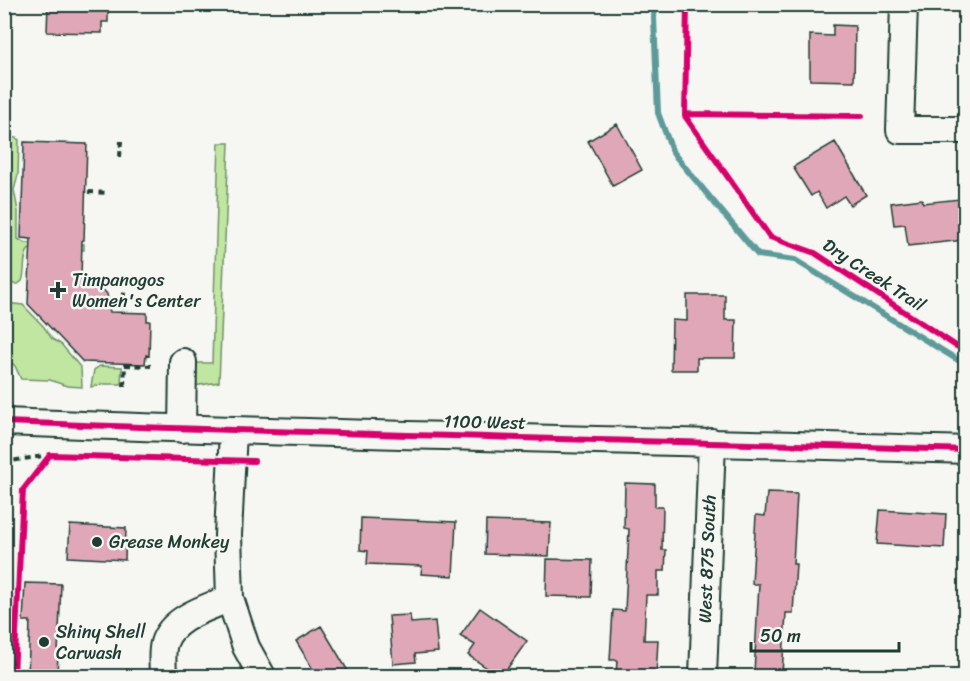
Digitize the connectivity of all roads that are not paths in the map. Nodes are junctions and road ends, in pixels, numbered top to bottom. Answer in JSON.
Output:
{"nodes":[{"id":1,"x":904,"y":4,"type":"edge"},
{"id":2,"x":966,"y":130,"type":"edge"},
{"id":3,"x":183,"y":362,"type":"dead end"},
{"id":4,"x":4,"y":423,"type":"edge"},
{"id":5,"x":182,"y":429,"type":"junction"},
{"id":6,"x":233,"y":431,"type":"junction"},
{"id":7,"x":711,"y":442,"type":"junction"},
{"id":8,"x":966,"y":450,"type":"edge"},
{"id":9,"x":230,"y":598,"type":"junction"},
{"id":10,"x":163,"y":676,"type":"edge"},
{"id":11,"x":262,"y":676,"type":"edge"},
{"id":12,"x":704,"y":676,"type":"edge"}],
"edges":[{"from":1,"to":2,"type":"street"},
{"from":3,"to":5,"type":"street"},
{"from":4,"to":5,"type":"street","name":"1100 West"},
{"from":5,"to":6,"type":"street","name":"1100 West"},
{"from":6,"to":7,"type":"street","name":"1100 West"},
{"from":6,"to":9,"type":"street"},
{"from":7,"to":8,"type":"street","name":"1100 West"},
{"from":7,"to":12,"type":"street","name":"West 875 South"},
{"from":9,"to":10,"type":"street"},
{"from":9,"to":11,"type":"street"}]}
